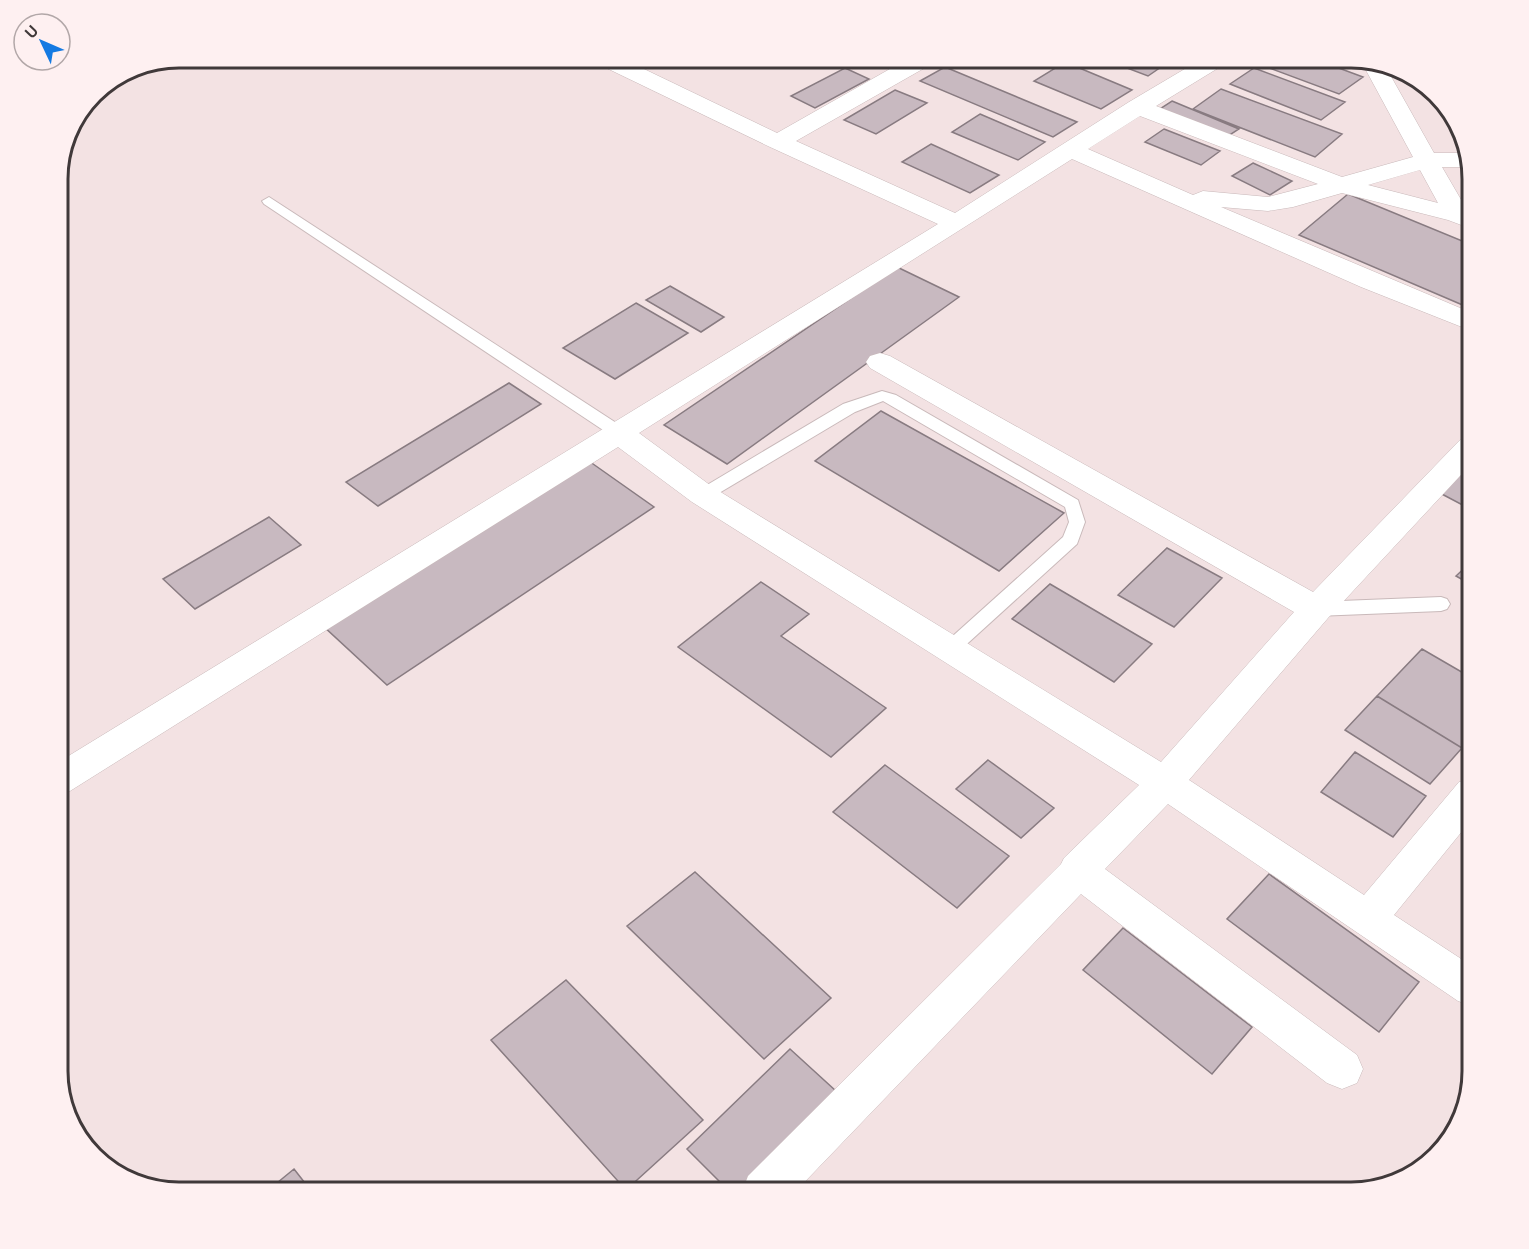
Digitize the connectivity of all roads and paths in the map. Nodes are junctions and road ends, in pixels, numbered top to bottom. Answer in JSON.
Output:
{"nodes":[{"id":1,"x":625,"y":68,"type":"edge"},
{"id":2,"x":908,"y":68,"type":"edge"},
{"id":3,"x":1202,"y":68,"type":"edge"},
{"id":4,"x":1378,"y":71,"type":"edge"},
{"id":5,"x":1137,"y":107,"type":"junction"},
{"id":6,"x":777,"y":142,"type":"junction"},
{"id":7,"x":1070,"y":150,"type":"junction"},
{"id":8,"x":1427,"y":160,"type":"junction"},
{"id":9,"x":1460,"y":160,"type":"edge"},
{"id":10,"x":1341,"y":185,"type":"junction"},
{"id":11,"x":1175,"y":195,"type":"junction"},
{"id":12,"x":269,"y":201,"type":"dead end"},
{"id":13,"x":1462,"y":214,"type":"edge"},
{"id":14,"x":1462,"y":218,"type":"edge"},
{"id":15,"x":957,"y":223,"type":"junction"},
{"id":16,"x":1462,"y":318,"type":"edge"},
{"id":17,"x":880,"y":362,"type":"dead end"},
{"id":18,"x":618,"y":432,"type":"junction"},
{"id":19,"x":1462,"y":456,"type":"edge"},
{"id":20,"x":703,"y":495,"type":"junction"},
{"id":21,"x":1441,"y":604,"type":"dead end"},
{"id":22,"x":1316,"y":609,"type":"junction"},
{"id":23,"x":951,"y":648,"type":"junction"},
{"id":24,"x":68,"y":774,"type":"edge"},
{"id":25,"x":1165,"y":783,"type":"junction"},
{"id":26,"x":1462,"y":805,"type":"edge"},
{"id":27,"x":1077,"y":870,"type":"junction"},
{"id":28,"x":1368,"y":918,"type":"junction"},
{"id":29,"x":1462,"y":981,"type":"edge"},
{"id":30,"x":1342,"y":1069,"type":"dead end"},
{"id":31,"x":774,"y":1182,"type":"edge"}],
"edges":[{"from":1,"to":6,"type":"street"},
{"from":2,"to":6,"type":"street"},
{"from":3,"to":5,"type":"street"},
{"from":4,"to":8,"type":"street"},
{"from":5,"to":7,"type":"street"},
{"from":5,"to":10,"type":"street"},
{"from":6,"to":15,"type":"street"},
{"from":7,"to":11,"type":"street"},
{"from":7,"to":15,"type":"street"},
{"from":8,"to":9,"type":"street"},
{"from":8,"to":10,"type":"street"},
{"from":8,"to":13,"type":"street"},
{"from":10,"to":11,"type":"street"},
{"from":10,"to":14,"type":"street"},
{"from":11,"to":16,"type":"street"},
{"from":12,"to":18,"type":"lane"},
{"from":15,"to":18,"type":"street"},
{"from":17,"to":22,"type":"street"},
{"from":18,"to":20,"type":"street"},
{"from":18,"to":24,"type":"street"},
{"from":19,"to":22,"type":"street"},
{"from":20,"to":23,"type":"street"},
{"from":20,"to":23,"type":"lane"},
{"from":21,"to":22,"type":"lane"},
{"from":22,"to":25,"type":"street"},
{"from":23,"to":25,"type":"street"},
{"from":25,"to":27,"type":"street"},
{"from":25,"to":28,"type":"street"},
{"from":26,"to":28,"type":"street"},
{"from":27,"to":30,"type":"street"},
{"from":27,"to":31,"type":"street"},
{"from":28,"to":29,"type":"street"}]}
